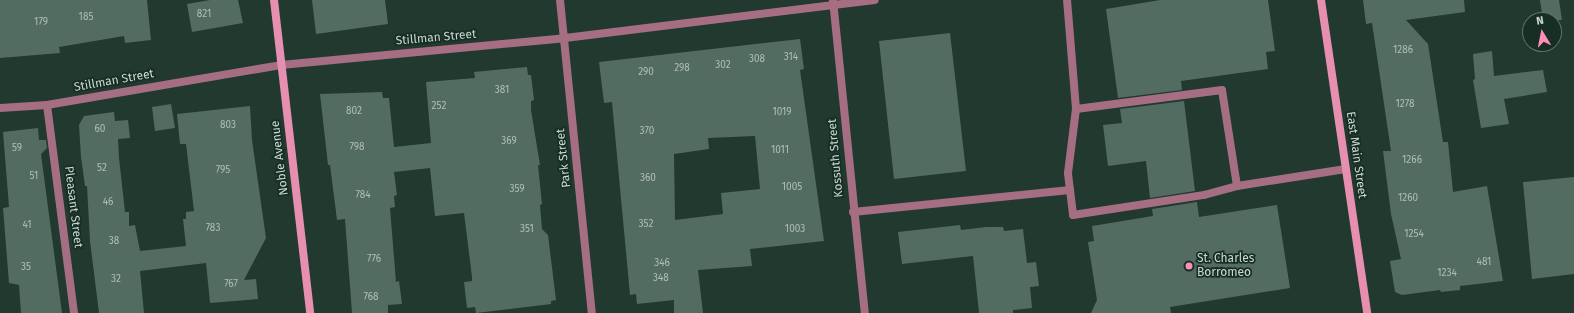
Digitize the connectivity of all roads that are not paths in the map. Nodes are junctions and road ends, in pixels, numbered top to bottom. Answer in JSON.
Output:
{"nodes":[{"id":1,"x":274,"y":0,"type":"edge"},
{"id":2,"x":560,"y":0,"type":"edge"},
{"id":3,"x":875,"y":0,"type":"edge"},
{"id":4,"x":1067,"y":0,"type":"edge"},
{"id":5,"x":1321,"y":0,"type":"edge"},
{"id":6,"x":833,"y":3,"type":"edge"},
{"id":7,"x":565,"y":38,"type":"junction"},
{"id":8,"x":281,"y":65,"type":"junction"},
{"id":9,"x":47,"y":105,"type":"junction"},
{"id":10,"x":0,"y":108,"type":"edge"},
{"id":11,"x":1076,"y":110,"type":"junction"},
{"id":12,"x":1346,"y":169,"type":"junction"},
{"id":13,"x":1237,"y":186,"type":"junction"},
{"id":14,"x":1070,"y":190,"type":"junction"},
{"id":15,"x":853,"y":212,"type":"junction"},
{"id":16,"x":74,"y":313,"type":"edge"},
{"id":17,"x":310,"y":313,"type":"edge"},
{"id":18,"x":592,"y":313,"type":"edge"},
{"id":19,"x":865,"y":313,"type":"edge"},
{"id":20,"x":1367,"y":313,"type":"edge"}],
"edges":[{"from":1,"to":8,"type":"main road","name":"Noble Avenue"},
{"from":2,"to":7,"type":"street","name":"Park Street"},
{"from":3,"to":6,"type":"street","name":"Stillman Street"},
{"from":4,"to":11,"type":"street"},
{"from":5,"to":12,"type":"main road","name":"East Main Street"},
{"from":6,"to":7,"type":"street","name":"Stillman Street"},
{"from":6,"to":15,"type":"street","name":"Kossuth Street"},
{"from":7,"to":8,"type":"street","name":"Stillman Street"},
{"from":7,"to":18,"type":"street","name":"Park Street"},
{"from":8,"to":9,"type":"street","name":"Stillman Street"},
{"from":8,"to":17,"type":"main road","name":"Noble Avenue"},
{"from":9,"to":10,"type":"street","name":"Stillman Street"},
{"from":9,"to":16,"type":"street","name":"Pleasant Street"},
{"from":11,"to":13,"type":"street"},
{"from":11,"to":14,"type":"street"},
{"from":12,"to":13,"type":"street"},
{"from":12,"to":20,"type":"main road","name":"East Main Street"},
{"from":13,"to":14,"type":"street"},
{"from":14,"to":15,"type":"street"},
{"from":15,"to":19,"type":"street","name":"Kossuth Street"}]}
